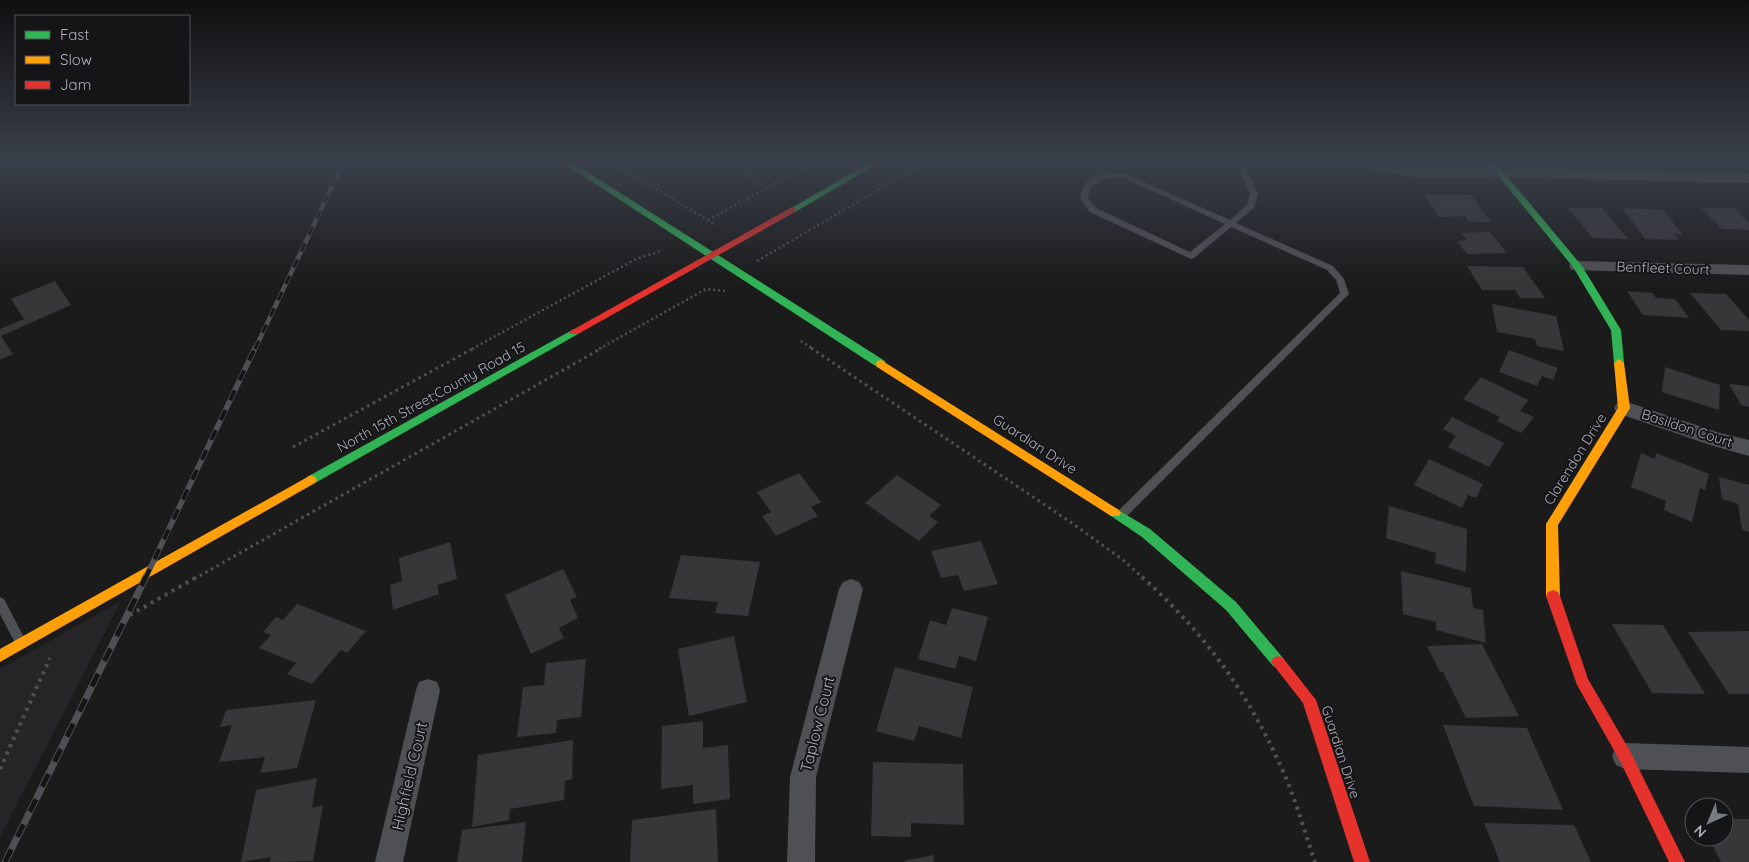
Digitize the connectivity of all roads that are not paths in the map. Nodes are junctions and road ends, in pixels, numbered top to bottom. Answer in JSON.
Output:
{"nodes":[{"id":1,"x":630,"y":203,"type":"edge"},
{"id":2,"x":804,"y":203,"type":"edge"},
{"id":3,"x":1088,"y":203,"type":"edge"},
{"id":4,"x":1186,"y":203,"type":"edge"},
{"id":5,"x":1252,"y":203,"type":"edge"},
{"id":6,"x":1525,"y":203,"type":"edge"},
{"id":7,"x":1230,"y":223,"type":"junction"},
{"id":8,"x":712,"y":256,"type":"junction"},
{"id":9,"x":1578,"y":266,"type":"junction"},
{"id":10,"x":1749,"y":270,"type":"edge"},
{"id":11,"x":1624,"y":408,"type":"junction"},
{"id":12,"x":1749,"y":448,"type":"edge"},
{"id":13,"x":1120,"y":516,"type":"junction"},
{"id":14,"x":851,"y":589,"type":"dead end"},
{"id":15,"x":0,"y":602,"type":"edge"},
{"id":16,"x":22,"y":644,"type":"junction"},
{"id":17,"x":0,"y":656,"type":"edge"},
{"id":18,"x":428,"y":690,"type":"dead end"},
{"id":19,"x":1624,"y":756,"type":"junction"},
{"id":20,"x":1749,"y":760,"type":"edge"},
{"id":21,"x":389,"y":862,"type":"edge"},
{"id":22,"x":801,"y":862,"type":"edge"},
{"id":23,"x":1362,"y":862,"type":"edge"},
{"id":24,"x":1677,"y":862,"type":"edge"}],
"edges":[{"from":1,"to":8,"type":"street","name":"Guardian Drive"},
{"from":2,"to":8,"type":"street","name":"North 15th Street;County Road 15"},
{"from":3,"to":7,"type":"lane"},
{"from":4,"to":7,"type":"lane"},
{"from":5,"to":7,"type":"lane"},
{"from":6,"to":9,"type":"street","name":"Clarendon Drive"},
{"from":7,"to":13,"type":"lane"},
{"from":8,"to":13,"type":"street","name":"Guardian Drive"},
{"from":8,"to":16,"type":"street","name":"North 15th Street;County Road 15"},
{"from":9,"to":10,"type":"street","name":"Benfleet Court"},
{"from":9,"to":11,"type":"street","name":"Clarendon Drive"},
{"from":11,"to":12,"type":"street","name":"Basildon Court"},
{"from":11,"to":19,"type":"street","name":"Clarendon Drive"},
{"from":13,"to":23,"type":"street","name":"Guardian Drive"},
{"from":14,"to":22,"type":"street","name":"Taplow Court"},
{"from":15,"to":16,"type":"lane"},
{"from":16,"to":17,"type":"street","name":"North 15th Street;County Road 15"},
{"from":18,"to":21,"type":"street","name":"Highfield Court"},
{"from":19,"to":20,"type":"street"},
{"from":19,"to":24,"type":"street","name":"Clarendon Drive"}]}
